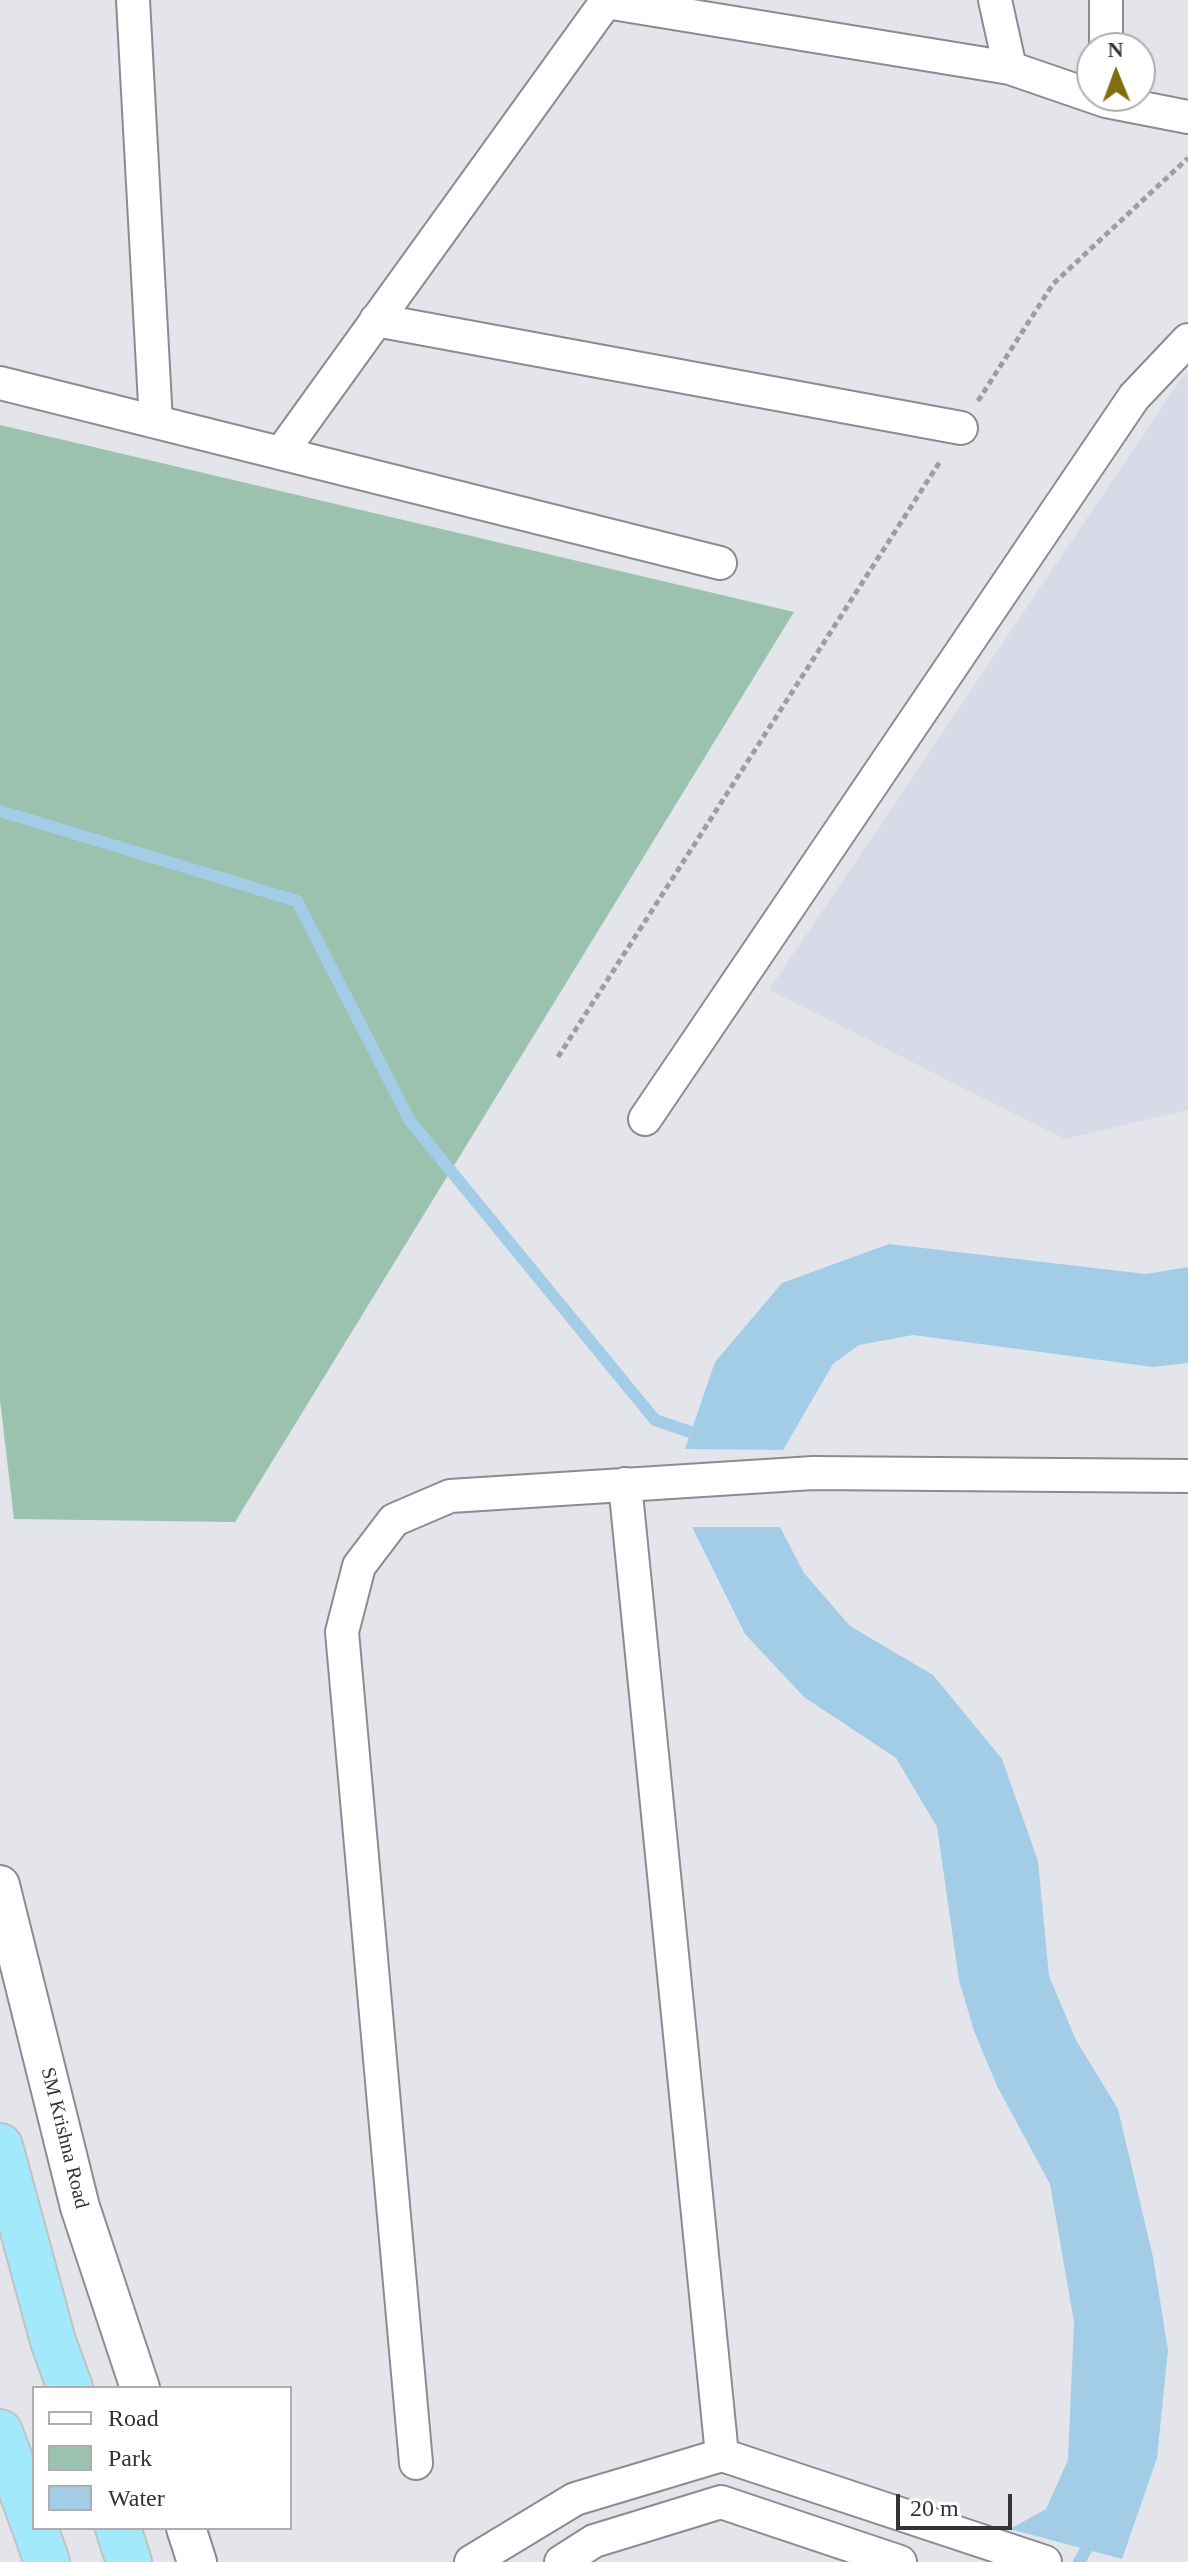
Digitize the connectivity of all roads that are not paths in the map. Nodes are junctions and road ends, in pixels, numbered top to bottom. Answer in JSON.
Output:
{"nodes":[{"id":1,"x":133,"y":0,"type":"edge"},
{"id":2,"x":995,"y":0,"type":"edge"},
{"id":3,"x":1106,"y":0,"type":"edge"},
{"id":4,"x":608,"y":1,"type":"edge"},
{"id":5,"x":1106,"y":32,"type":"edge"},
{"id":6,"x":1010,"y":68,"type":"junction"},
{"id":7,"x":1076,"y":89,"type":"edge"},
{"id":8,"x":1156,"y":110,"type":"edge"},
{"id":9,"x":1188,"y":117,"type":"edge"},
{"id":10,"x":376,"y":320,"type":"junction"},
{"id":11,"x":1188,"y":340,"type":"edge"},
{"id":12,"x":0,"y":383,"type":"edge"},
{"id":13,"x":156,"y":422,"type":"junction"},
{"id":14,"x":961,"y":428,"type":"road end"},
{"id":15,"x":281,"y":453,"type":"junction"},
{"id":16,"x":720,"y":563,"type":"dead end"},
{"id":17,"x":645,"y":1119,"type":"dead end"},
{"id":18,"x":1188,"y":1476,"type":"edge"},
{"id":19,"x":625,"y":1484,"type":"junction"},
{"id":20,"x":0,"y":1885,"type":"edge"},
{"id":21,"x":0,"y":2146,"type":"edge"},
{"id":22,"x":69,"y":2386,"type":"edge"},
{"id":23,"x":139,"y":2386,"type":"edge"},
{"id":24,"x":0,"y":2432,"type":"edge"},
{"id":25,"x":722,"y":2455,"type":"junction"},
{"id":26,"x":416,"y":2463,"type":"dead end"},
{"id":27,"x":32,"y":2521,"type":"edge"},
{"id":28,"x":35,"y":2530,"type":"edge"},
{"id":29,"x":119,"y":2530,"type":"edge"},
{"id":30,"x":187,"y":2530,"type":"edge"},
{"id":31,"x":47,"y":2562,"type":"edge"},
{"id":32,"x":129,"y":2562,"type":"edge"},
{"id":33,"x":197,"y":2562,"type":"edge"},
{"id":34,"x":471,"y":2562,"type":"edge"},
{"id":35,"x":561,"y":2562,"type":"edge"},
{"id":36,"x":900,"y":2562,"type":"edge"},
{"id":37,"x":1045,"y":2562,"type":"edge"}],
"edges":[{"from":1,"to":13,"type":"street"},
{"from":2,"to":6,"type":"street"},
{"from":3,"to":5,"type":"street"},
{"from":4,"to":6,"type":"street"},
{"from":4,"to":10,"type":"street"},
{"from":6,"to":7,"type":"street"},
{"from":8,"to":9,"type":"street"},
{"from":10,"to":14,"type":"street"},
{"from":10,"to":15,"type":"street"},
{"from":11,"to":17,"type":"street"},
{"from":12,"to":13,"type":"street"},
{"from":13,"to":15,"type":"street"},
{"from":15,"to":16,"type":"street"},
{"from":18,"to":19,"type":"street"},
{"from":19,"to":25,"type":"street"},
{"from":19,"to":26,"type":"street"},
{"from":20,"to":23,"type":"street","name":"SM Krishna Road"},
{"from":21,"to":22,"type":"highway"},
{"from":24,"to":27,"type":"highway"},
{"from":25,"to":34,"type":"street"},
{"from":25,"to":37,"type":"street"},
{"from":28,"to":31,"type":"highway"},
{"from":29,"to":32,"type":"highway"},
{"from":30,"to":33,"type":"street"},
{"from":35,"to":36,"type":"street"}]}
